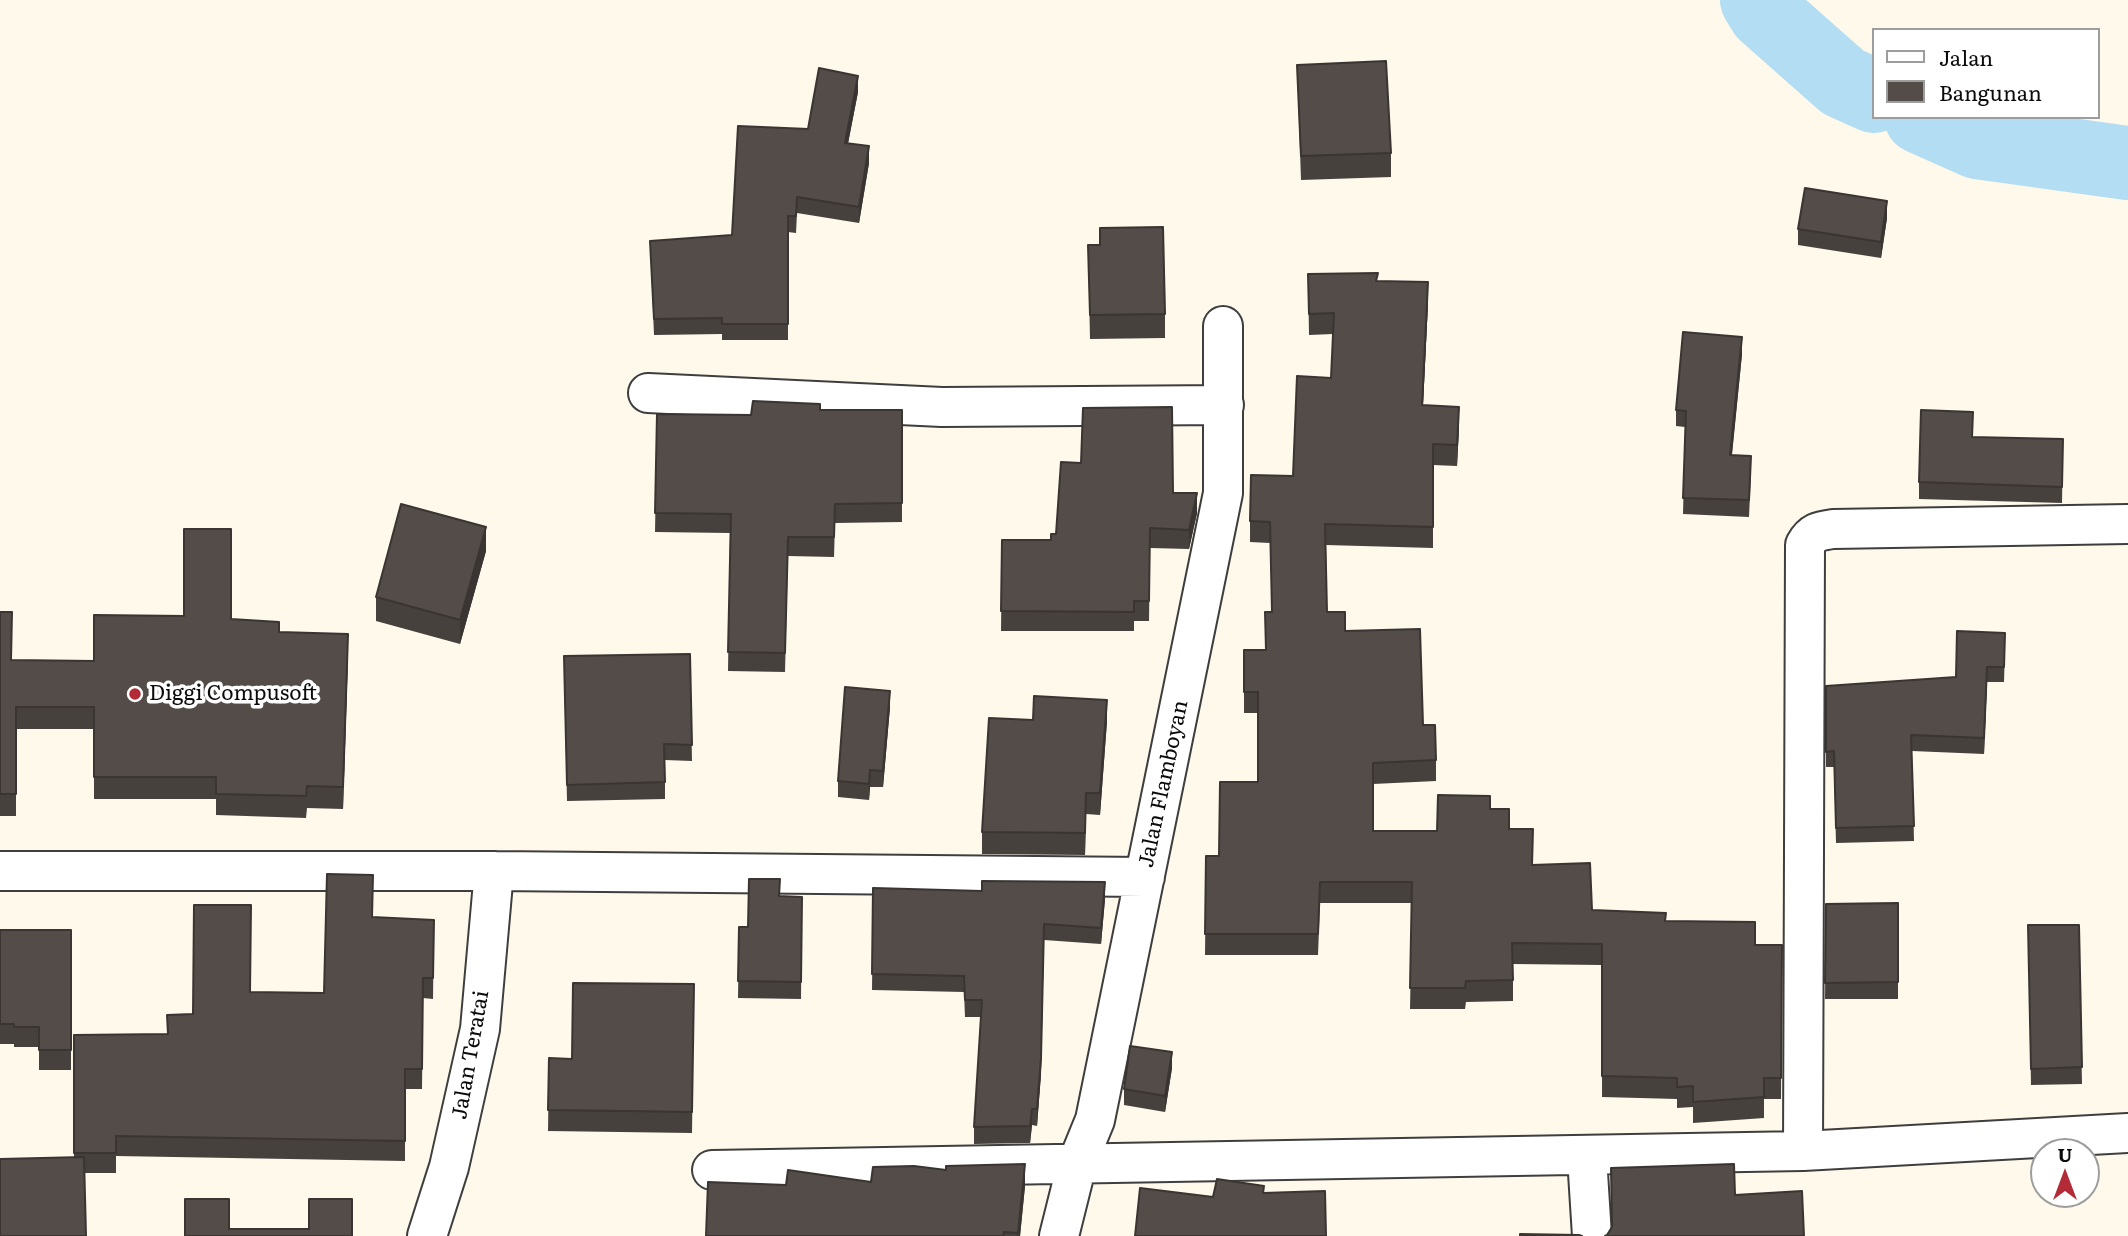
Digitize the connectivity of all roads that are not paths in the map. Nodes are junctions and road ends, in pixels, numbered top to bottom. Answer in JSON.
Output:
{"nodes":[{"id":1,"x":1223,"y":326,"type":"dead end"},
{"id":2,"x":648,"y":393,"type":"dead end"},
{"id":3,"x":1224,"y":405,"type":"junction"},
{"id":4,"x":2128,"y":524,"type":"edge"},
{"id":5,"x":0,"y":871,"type":"edge"},
{"id":6,"x":494,"y":871,"type":"junction"},
{"id":7,"x":1145,"y":877,"type":"junction"},
{"id":8,"x":2128,"y":1133,"type":"edge"},
{"id":9,"x":1803,"y":1151,"type":"junction"},
{"id":10,"x":1587,"y":1157,"type":"junction"},
{"id":11,"x":1077,"y":1164,"type":"junction"},
{"id":12,"x":712,"y":1170,"type":"dead end"},
{"id":13,"x":427,"y":1236,"type":"edge"},
{"id":14,"x":1059,"y":1236,"type":"edge"},
{"id":15,"x":1592,"y":1236,"type":"edge"}],
"edges":[{"from":1,"to":3,"type":"street","name":"Jalan Flamboyan"},
{"from":2,"to":3,"type":"street"},
{"from":3,"to":7,"type":"street","name":"Jalan Flamboyan"},
{"from":4,"to":9,"type":"street"},
{"from":5,"to":6,"type":"street"},
{"from":6,"to":7,"type":"street"},
{"from":6,"to":13,"type":"street","name":"Jalan Teratai"},
{"from":7,"to":11,"type":"street","name":"Jalan Flamboyan"},
{"from":8,"to":9,"type":"street"},
{"from":9,"to":10,"type":"street"},
{"from":10,"to":11,"type":"street"},
{"from":10,"to":15,"type":"street"},
{"from":11,"to":12,"type":"street"},
{"from":11,"to":14,"type":"street","name":"Jalan Flamboyan"}]}
